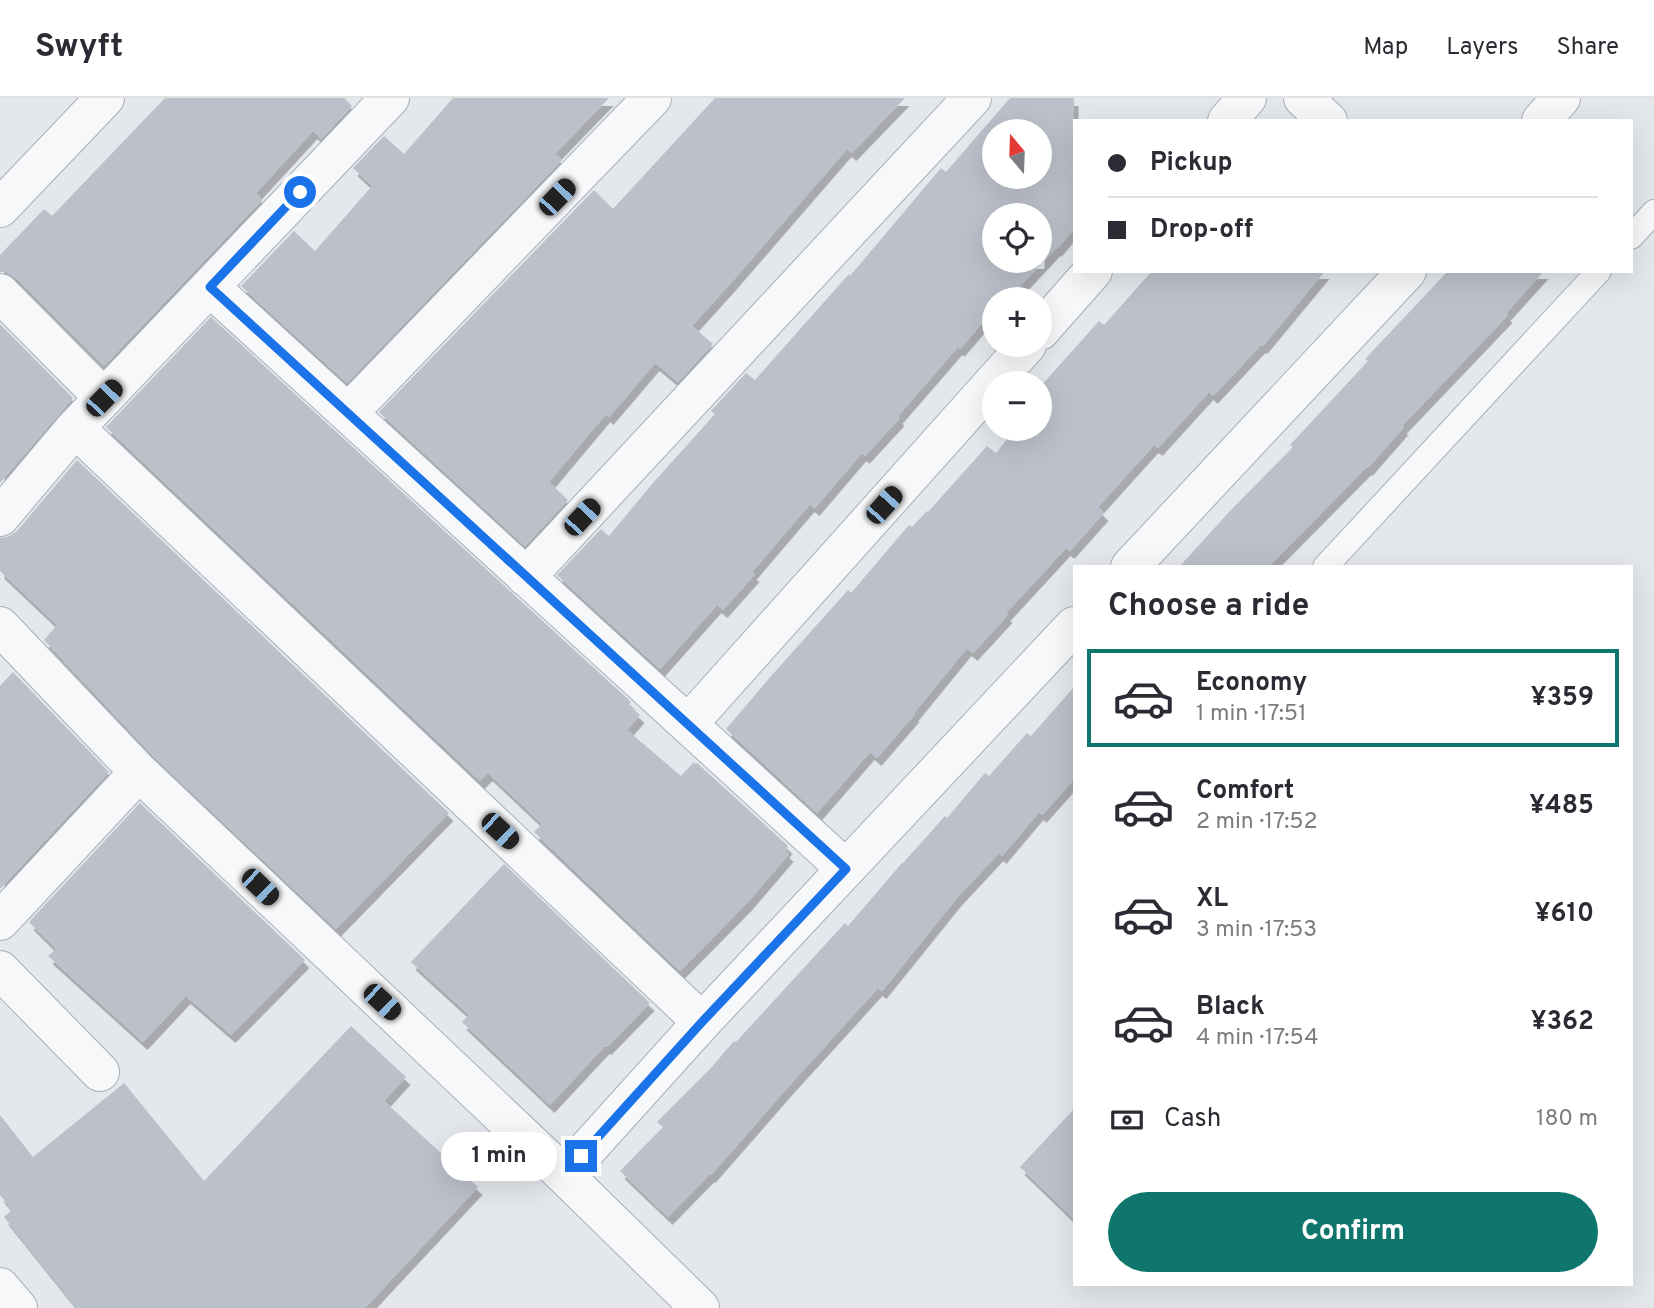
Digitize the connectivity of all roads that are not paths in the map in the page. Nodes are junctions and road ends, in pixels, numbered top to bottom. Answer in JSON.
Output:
{"nodes":[{"id":1,"x":105,"y":98,"type":"edge"},
{"id":2,"x":390,"y":98,"type":"edge"},
{"id":3,"x":652,"y":98,"type":"edge"},
{"id":4,"x":972,"y":98,"type":"edge"},
{"id":5,"x":1247,"y":98,"type":"edge"},
{"id":6,"x":1303,"y":98,"type":"edge"},
{"id":7,"x":1561,"y":98,"type":"edge"},
{"id":8,"x":1229,"y":119,"type":"edge"},
{"id":9,"x":1326,"y":119,"type":"edge"},
{"id":10,"x":1543,"y":119,"type":"edge"},
{"id":11,"x":0,"y":208,"type":"edge"},
{"id":12,"x":1654,"y":212,"type":"edge"},
{"id":13,"x":1633,"y":235,"type":"edge"},
{"id":14,"x":1091,"y":273,"type":"edge"},
{"id":15,"x":1405,"y":273,"type":"edge"},
{"id":16,"x":1597,"y":273,"type":"edge"},
{"id":17,"x":210,"y":287,"type":"junction"},
{"id":18,"x":0,"y":293,"type":"edge"},
{"id":19,"x":1052,"y":317,"type":"edge"},
{"id":20,"x":1016,"y":357,"type":"edge"},
{"id":21,"x":104,"y":398,"type":"junction"},
{"id":22,"x":348,"y":413,"type":"junction"},
{"id":23,"x":75,"y":428,"type":"junction"},
{"id":24,"x":0,"y":517,"type":"edge"},
{"id":25,"x":1131,"y":565,"type":"edge"},
{"id":26,"x":1327,"y":565,"type":"edge"},
{"id":27,"x":526,"y":576,"type":"junction"},
{"id":28,"x":0,"y":626,"type":"edge"},
{"id":29,"x":1073,"y":627,"type":"edge"},
{"id":30,"x":688,"y":724,"type":"junction"},
{"id":31,"x":139,"y":772,"type":"junction"},
{"id":32,"x":846,"y":869,"type":"junction"},
{"id":33,"x":0,"y":921,"type":"edge"},
{"id":34,"x":0,"y":970,"type":"edge"},
{"id":35,"x":702,"y":1022,"type":"junction"},
{"id":36,"x":100,"y":1072,"type":"dead end"},
{"id":37,"x":564,"y":1175,"type":"junction"},
{"id":38,"x":0,"y":1287,"type":"edge"},
{"id":39,"x":18,"y":1308,"type":"edge"},
{"id":40,"x":700,"y":1308,"type":"edge"}],
"edges":[{"from":1,"to":11,"type":"street"},
{"from":2,"to":17,"type":"street"},
{"from":3,"to":22,"type":"street"},
{"from":4,"to":27,"type":"street"},
{"from":5,"to":8,"type":"street"},
{"from":6,"to":9,"type":"street"},
{"from":7,"to":10,"type":"street"},
{"from":12,"to":13,"type":"lane"},
{"from":14,"to":19,"type":"street"},
{"from":15,"to":25,"type":"street"},
{"from":16,"to":26,"type":"lane"},
{"from":17,"to":21,"type":"street"},
{"from":17,"to":22,"type":"street"},
{"from":18,"to":21,"type":"street"},
{"from":20,"to":30,"type":"street"},
{"from":21,"to":23,"type":"street"},
{"from":22,"to":27,"type":"street"},
{"from":23,"to":24,"type":"street"},
{"from":23,"to":35,"type":"street"},
{"from":27,"to":30,"type":"street"},
{"from":28,"to":31,"type":"street"},
{"from":29,"to":32,"type":"street"},
{"from":30,"to":32,"type":"street"},
{"from":31,"to":33,"type":"street"},
{"from":31,"to":37,"type":"street"},
{"from":32,"to":35,"type":"street"},
{"from":34,"to":36,"type":"street"},
{"from":35,"to":37,"type":"street"},
{"from":37,"to":40,"type":"street"},
{"from":38,"to":39,"type":"street"}]}
